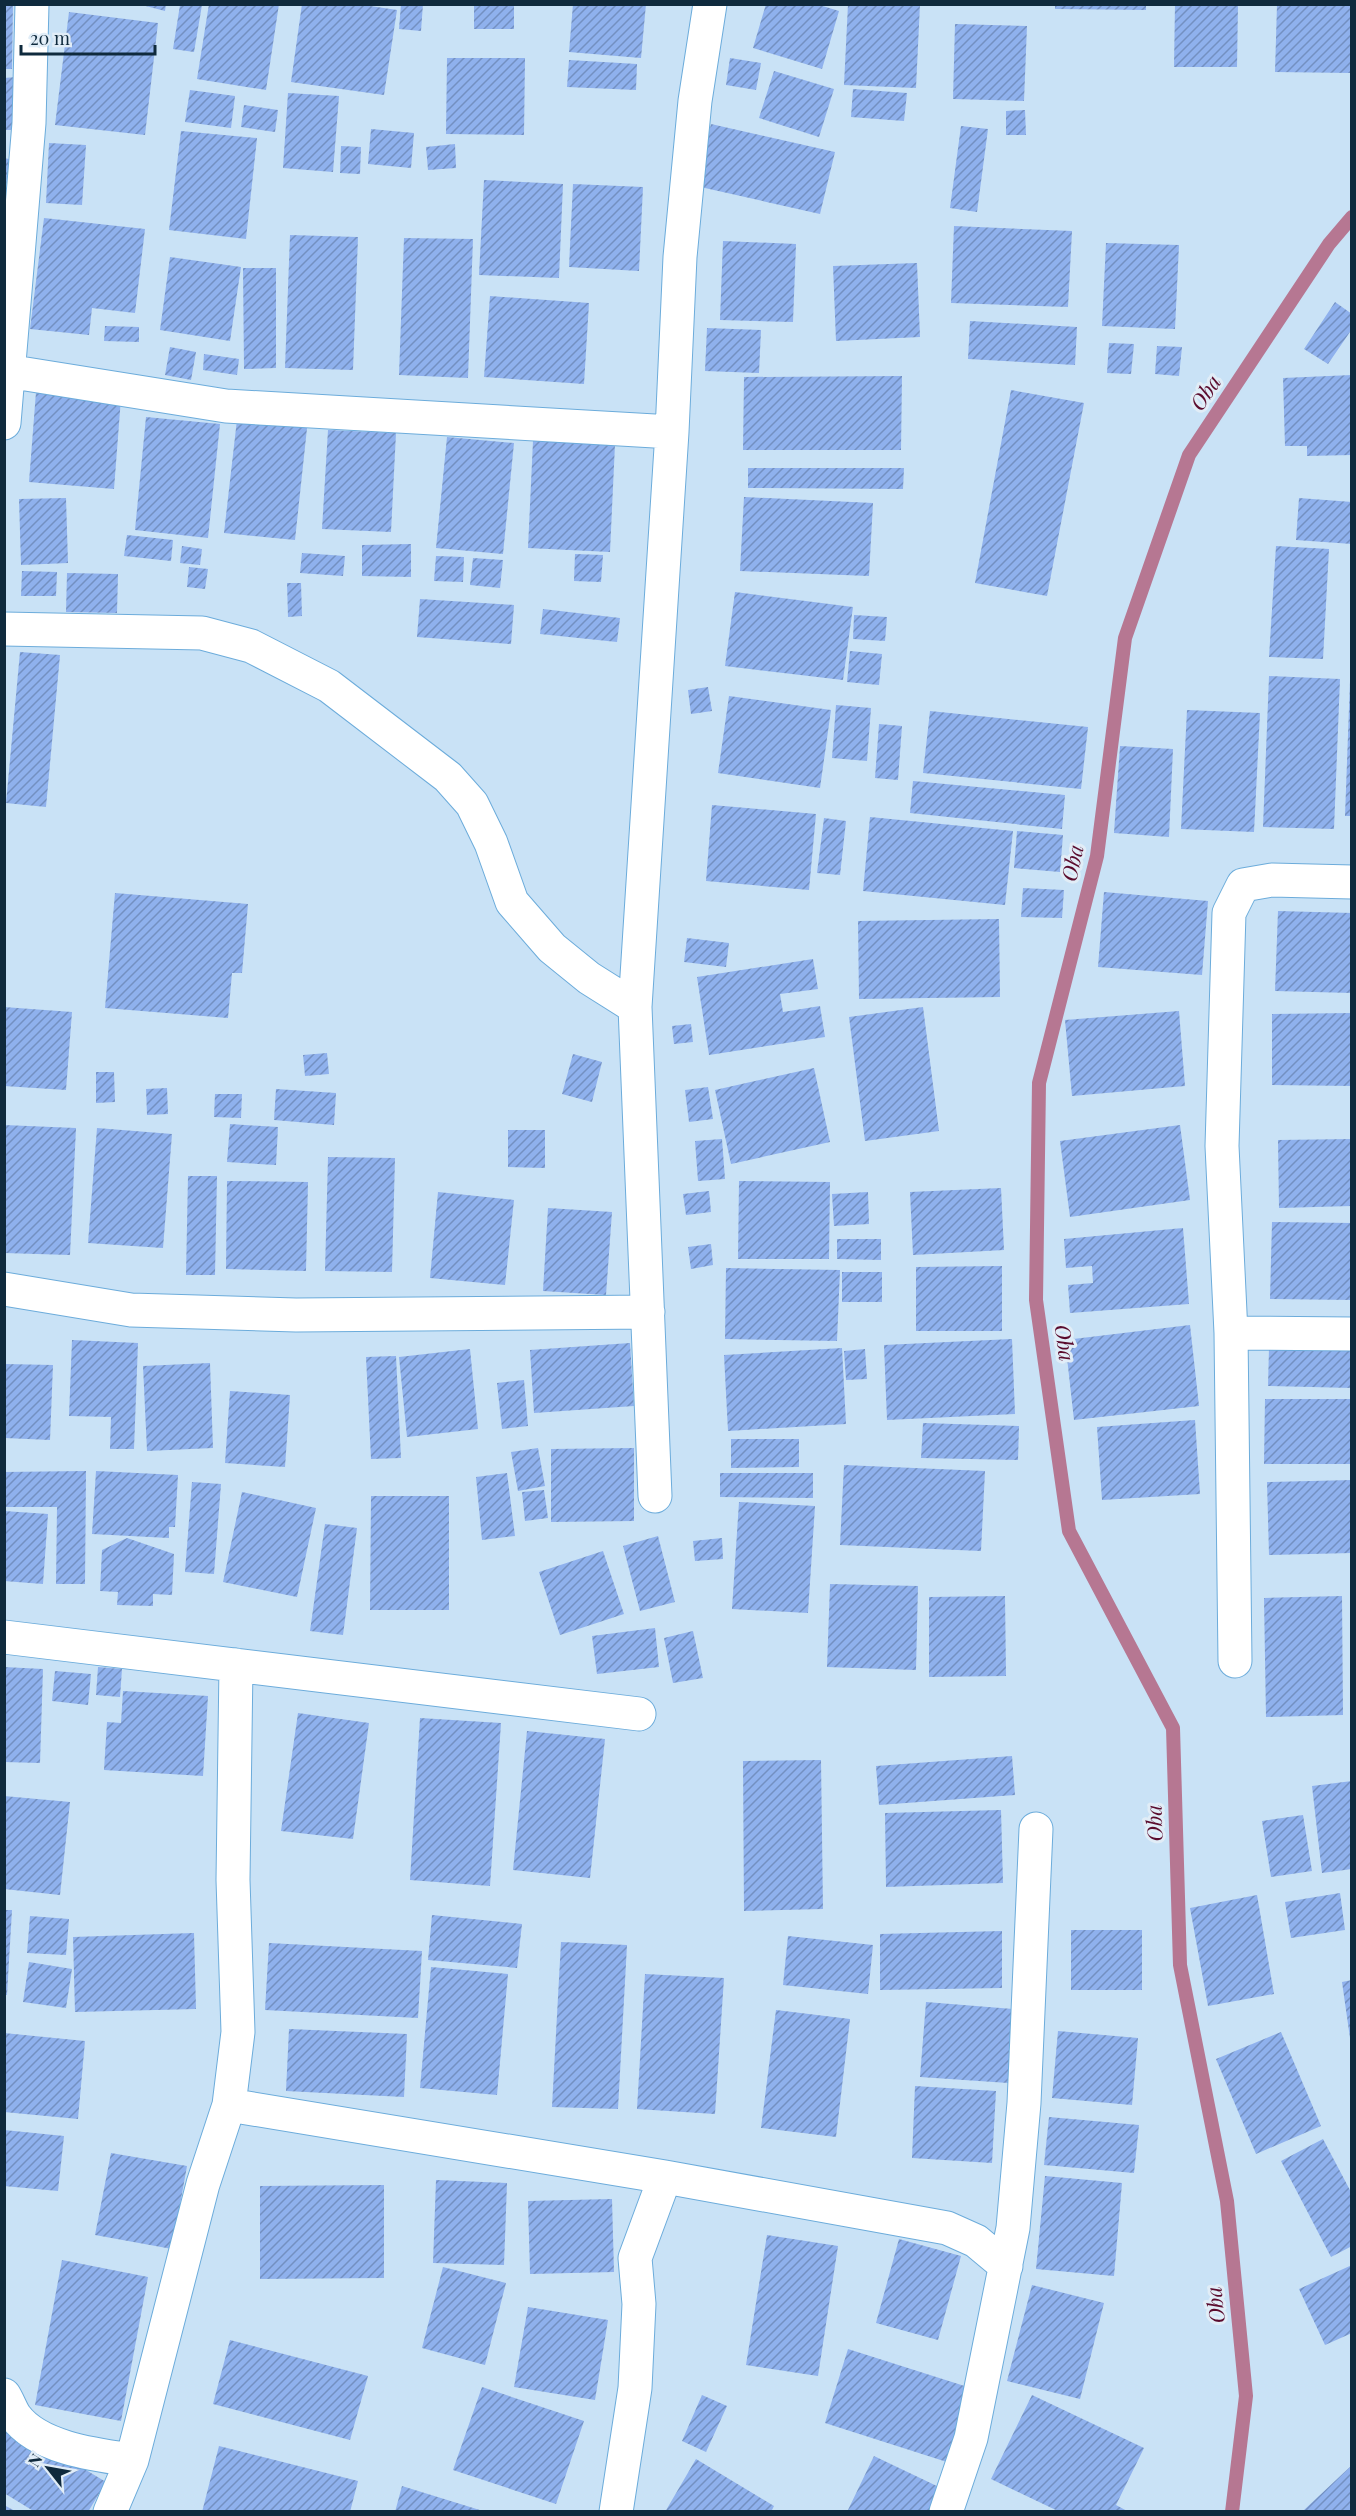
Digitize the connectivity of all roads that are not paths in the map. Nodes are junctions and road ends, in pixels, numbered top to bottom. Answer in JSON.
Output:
{"nodes":[{"id":1,"x":32,"y":4,"type":"edge"},
{"id":2,"x":710,"y":4,"type":"edge"},
{"id":3,"x":7,"y":371,"type":"junction"},
{"id":4,"x":4,"y":423,"type":"edge"},
{"id":5,"x":672,"y":432,"type":"junction"},
{"id":6,"x":4,"y":629,"type":"edge"},
{"id":7,"x":1352,"y":882,"type":"edge"},
{"id":8,"x":635,"y":1007,"type":"junction"},
{"id":9,"x":4,"y":1289,"type":"edge"},
{"id":10,"x":648,"y":1312,"type":"junction"},
{"id":11,"x":1231,"y":1333,"type":"junction"},
{"id":12,"x":1352,"y":1334,"type":"edge"},
{"id":13,"x":655,"y":1496,"type":"dead end"},
{"id":14,"x":4,"y":1637,"type":"edge"},
{"id":15,"x":1234,"y":1660,"type":"dead end"},
{"id":16,"x":236,"y":1665,"type":"junction"},
{"id":17,"x":639,"y":1714,"type":"dead end"},
{"id":18,"x":1036,"y":1829,"type":"dead end"},
{"id":19,"x":229,"y":2105,"type":"junction"},
{"id":20,"x":665,"y":2177,"type":"junction"},
{"id":21,"x":1006,"y":2266,"type":"junction"},
{"id":22,"x":4,"y":2395,"type":"edge"},
{"id":23,"x":132,"y":2460,"type":"junction"},
{"id":24,"x":110,"y":2511,"type":"edge"},
{"id":25,"x":616,"y":2511,"type":"edge"},
{"id":26,"x":946,"y":2511,"type":"edge"}],
"edges":[{"from":1,"to":3,"type":"street"},
{"from":2,"to":5,"type":"street"},
{"from":3,"to":4,"type":"street"},
{"from":3,"to":5,"type":"street"},
{"from":5,"to":8,"type":"street"},
{"from":6,"to":8,"type":"street"},
{"from":7,"to":11,"type":"street"},
{"from":8,"to":10,"type":"street"},
{"from":9,"to":10,"type":"street"},
{"from":10,"to":13,"type":"street"},
{"from":11,"to":12,"type":"street"},
{"from":11,"to":15,"type":"street"},
{"from":14,"to":16,"type":"street"},
{"from":16,"to":17,"type":"street"},
{"from":16,"to":19,"type":"street"},
{"from":18,"to":21,"type":"street"},
{"from":19,"to":20,"type":"street"},
{"from":19,"to":23,"type":"street"},
{"from":20,"to":21,"type":"street"},
{"from":20,"to":25,"type":"street"},
{"from":21,"to":26,"type":"street"},
{"from":22,"to":23,"type":"street"},
{"from":23,"to":24,"type":"street"}]}
